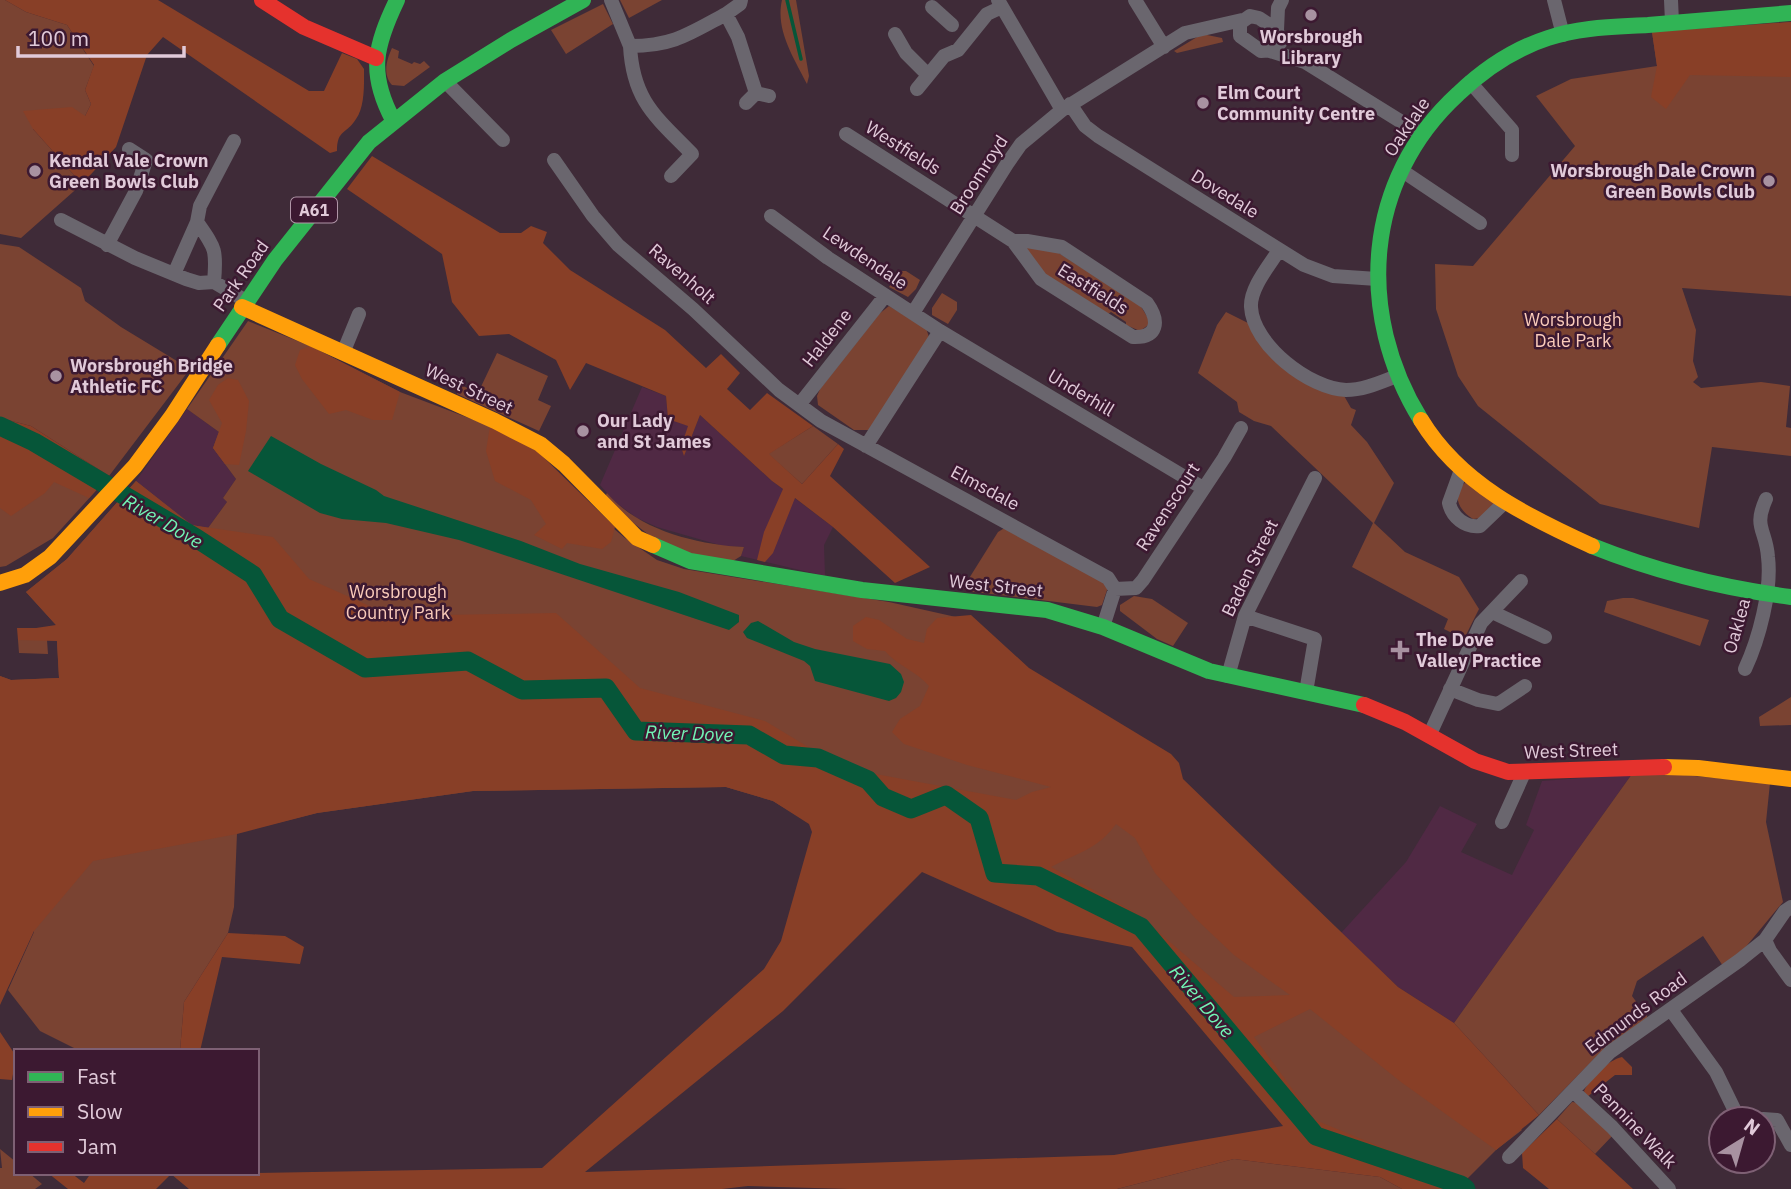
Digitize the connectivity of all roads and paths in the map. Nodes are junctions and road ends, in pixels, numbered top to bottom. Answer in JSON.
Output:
{"nodes":[{"id":1,"x":262,"y":0,"type":"edge"},
{"id":2,"x":397,"y":0,"type":"edge"},
{"id":3,"x":583,"y":0,"type":"edge"},
{"id":4,"x":611,"y":0,"type":"edge"},
{"id":5,"x":741,"y":0,"type":"edge"},
{"id":6,"x":1135,"y":0,"type":"edge"},
{"id":7,"x":1554,"y":0,"type":"edge"},
{"id":8,"x":1671,"y":0,"type":"edge"},
{"id":9,"x":1000,"y":3,"type":"edge"},
{"id":10,"x":1280,"y":4,"type":"edge"},
{"id":11,"x":932,"y":7,"type":"dead end"},
{"id":12,"x":1791,"y":13,"type":"edge"},
{"id":13,"x":726,"y":14,"type":"junction"},
{"id":14,"x":1249,"y":18,"type":"junction"},
{"id":15,"x":1672,"y":22,"type":"junction"},
{"id":16,"x":1214,"y":27,"type":"junction"},
{"id":17,"x":960,"y":31,"type":"junction"},
{"id":18,"x":1278,"y":32,"type":"junction"},
{"id":19,"x":895,"y":34,"type":"dead end"},
{"id":20,"x":1563,"y":35,"type":"junction"},
{"id":21,"x":1240,"y":36,"type":"junction"},
{"id":22,"x":630,"y":46,"type":"junction"},
{"id":23,"x":1164,"y":47,"type":"junction"},
{"id":24,"x":1270,"y":51,"type":"junction"},
{"id":25,"x":376,"y":58,"type":"junction"},
{"id":26,"x":1305,"y":62,"type":"junction"},
{"id":27,"x":928,"y":75,"type":"junction"},
{"id":28,"x":445,"y":81,"type":"junction"},
{"id":29,"x":1470,"y":82,"type":"junction"},
{"id":30,"x":917,"y":89,"type":"dead end"},
{"id":31,"x":757,"y":97,"type":"dead end"},
{"id":32,"x":1066,"y":107,"type":"junction"},
{"id":33,"x":393,"y":120,"type":"junction"},
{"id":34,"x":846,"y":134,"type":"dead end"},
{"id":35,"x":1421,"y":134,"type":"junction"},
{"id":36,"x":503,"y":140,"type":"dead end"},
{"id":37,"x":234,"y":141,"type":"dead end"},
{"id":38,"x":129,"y":149,"type":"dead end"},
{"id":39,"x":1512,"y":155,"type":"dead end"},
{"id":40,"x":554,"y":160,"type":"dead end"},
{"id":41,"x":1401,"y":170,"type":"junction"},
{"id":42,"x":671,"y":176,"type":"dead end"},
{"id":43,"x":771,"y":216,"type":"dead end"},
{"id":44,"x":975,"y":216,"type":"junction"},
{"id":45,"x":61,"y":220,"type":"dead end"},
{"id":46,"x":197,"y":222,"type":"junction"},
{"id":47,"x":1480,"y":223,"type":"dead end"},
{"id":48,"x":1013,"y":241,"type":"junction"},
{"id":49,"x":107,"y":244,"type":"junction"},
{"id":50,"x":1279,"y":250,"type":"junction"},
{"id":51,"x":174,"y":274,"type":"junction"},
{"id":52,"x":1377,"y":279,"type":"junction"},
{"id":53,"x":214,"y":282,"type":"junction"},
{"id":54,"x":886,"y":296,"type":"junction"},
{"id":55,"x":244,"y":304,"type":"junction"},
{"id":56,"x":914,"y":313,"type":"junction"},
{"id":57,"x":359,"y":314,"type":"dead end"},
{"id":58,"x":940,"y":331,"type":"junction"},
{"id":59,"x":343,"y":353,"type":"junction"},
{"id":60,"x":1398,"y":376,"type":"junction"},
{"id":61,"x":799,"y":405,"type":"junction"},
{"id":62,"x":1241,"y":428,"type":"dead end"},
{"id":63,"x":866,"y":446,"type":"junction"},
{"id":64,"x":1461,"y":470,"type":"junction"},
{"id":65,"x":1315,"y":478,"type":"dead end"},
{"id":66,"x":1203,"y":488,"type":"junction"},
{"id":67,"x":1766,"y":499,"type":"dead end"},
{"id":68,"x":1505,"y":502,"type":"junction"},
{"id":69,"x":1521,"y":581,"type":"dead end"},
{"id":70,"x":0,"y":583,"type":"edge"},
{"id":71,"x":1115,"y":589,"type":"junction"},
{"id":72,"x":1766,"y":594,"type":"junction"},
{"id":73,"x":1791,"y":597,"type":"edge"},
{"id":74,"x":1492,"y":612,"type":"junction"},
{"id":75,"x":1245,"y":616,"type":"junction"},
{"id":76,"x":1103,"y":627,"type":"junction"},
{"id":77,"x":1545,"y":637,"type":"dead end"},
{"id":78,"x":1745,"y":669,"type":"dead end"},
{"id":79,"x":1228,"y":676,"type":"junction"},
{"id":80,"x":1525,"y":686,"type":"dead end"},
{"id":81,"x":1450,"y":688,"type":"junction"},
{"id":82,"x":1306,"y":692,"type":"junction"},
{"id":83,"x":1429,"y":736,"type":"junction"},
{"id":84,"x":1524,"y":772,"type":"junction"},
{"id":85,"x":1791,"y":779,"type":"edge"},
{"id":86,"x":1502,"y":822,"type":"dead end"},
{"id":87,"x":1791,"y":907,"type":"edge"},
{"id":88,"x":1765,"y":940,"type":"junction"},
{"id":89,"x":1791,"y":980,"type":"edge"},
{"id":90,"x":1671,"y":1010,"type":"junction"},
{"id":91,"x":1573,"y":1091,"type":"junction"},
{"id":92,"x":1733,"y":1105,"type":"edge"},
{"id":93,"x":1777,"y":1121,"type":"edge"},
{"id":94,"x":1791,"y":1145,"type":"edge"},
{"id":95,"x":1509,"y":1157,"type":"dead end"},
{"id":96,"x":1670,"y":1189,"type":"edge"}],
"edges":[{"from":1,"to":25,"type":"main road"},
{"from":2,"to":25,"type":"main road"},
{"from":3,"to":28,"type":"main road","name":"Park Road","number":"A61"},
{"from":4,"to":22,"type":"street"},
{"from":5,"to":13,"type":"street"},
{"from":6,"to":23,"type":"street"},
{"from":7,"to":20,"type":"street"},
{"from":8,"to":15,"type":"street"},
{"from":9,"to":17,"type":"street"},
{"from":9,"to":32,"type":"street","name":"Dovedale"},
{"from":10,"to":14,"type":"street","name":"Broomroyd"},
{"from":10,"to":18,"type":"street"},
{"from":11,"to":17,"type":"street"},
{"from":12,"to":15,"type":"main road","name":"Oakdale"},
{"from":13,"to":22,"type":"street"},
{"from":13,"to":31,"type":"street"},
{"from":14,"to":16,"type":"street","name":"Broomroyd"},
{"from":14,"to":18,"type":"street"},
{"from":14,"to":21,"type":"street"},
{"from":15,"to":20,"type":"main road","name":"Oakdale"},
{"from":16,"to":21,"type":"street"},
{"from":16,"to":23,"type":"street","name":"Broomroyd"},
{"from":17,"to":27,"type":"street"},
{"from":18,"to":24,"type":"street"},
{"from":18,"to":26,"type":"street"},
{"from":19,"to":27,"type":"street"},
{"from":20,"to":29,"type":"main road","name":"Oakdale"},
{"from":21,"to":24,"type":"street"},
{"from":22,"to":42,"type":"street"},
{"from":23,"to":32,"type":"street","name":"Broomroyd"},
{"from":24,"to":26,"type":"street"},
{"from":25,"to":33,"type":"main road"},
{"from":26,"to":35,"type":"street"},
{"from":27,"to":30,"type":"street"},
{"from":28,"to":33,"type":"main road","name":"Park Road","number":"A61"},
{"from":28,"to":36,"type":"street"},
{"from":29,"to":35,"type":"main road","name":"Oakdale"},
{"from":29,"to":39,"type":"street"},
{"from":32,"to":44,"type":"street","name":"Broomroyd"},
{"from":32,"to":50,"type":"street","name":"Dovedale"},
{"from":33,"to":55,"type":"main road","name":"Park Road","number":"A61"},
{"from":34,"to":44,"type":"street","name":"Westfields"},
{"from":35,"to":41,"type":"main road","name":"Oakdale"},
{"from":37,"to":46,"type":"street"},
{"from":38,"to":49,"type":"street"},
{"from":40,"to":61,"type":"street","name":"Ravenholt"},
{"from":41,"to":47,"type":"street"},
{"from":41,"to":52,"type":"main road","name":"Oakdale"},
{"from":43,"to":54,"type":"street","name":"Lewdendale"},
{"from":44,"to":48,"type":"street","name":"Eastfields"},
{"from":44,"to":56,"type":"street","name":"Broomroyd"},
{"from":45,"to":49,"type":"street"},
{"from":46,"to":51,"type":"street"},
{"from":46,"to":53,"type":"street"},
{"from":48,"to":48,"type":"street","name":"Eastfields"},
{"from":49,"to":51,"type":"street"},
{"from":50,"to":52,"type":"street","name":"Dovedale"},
{"from":50,"to":60,"type":"street"},
{"from":51,"to":53,"type":"street"},
{"from":52,"to":60,"type":"main road","name":"Oakdale"},
{"from":53,"to":55,"type":"street"},
{"from":54,"to":56,"type":"street","name":"Lewdendale"},
{"from":54,"to":61,"type":"street","name":"Haldene"},
{"from":55,"to":59,"type":"main road","name":"West Street"},
{"from":55,"to":70,"type":"main road","name":"Park Road","number":"A61"},
{"from":56,"to":58,"type":"street","name":"Lewdendale"},
{"from":57,"to":59,"type":"street"},
{"from":58,"to":63,"type":"street"},
{"from":58,"to":66,"type":"street","name":"Underhill"},
{"from":59,"to":76,"type":"main road","name":"West Street"},
{"from":60,"to":64,"type":"main road","name":"Oakdale"},
{"from":61,"to":63,"type":"street","name":"Elmsdale"},
{"from":62,"to":66,"type":"street","name":"Ravenscourt"},
{"from":63,"to":71,"type":"street","name":"Elmsdale"},
{"from":64,"to":68,"type":"main road","name":"Oakdale"},
{"from":64,"to":68,"type":"street"},
{"from":65,"to":75,"type":"street","name":"Baden Street"},
{"from":66,"to":71,"type":"street","name":"Ravenscourt"},
{"from":67,"to":72,"type":"street","name":"Oaklea"},
{"from":68,"to":72,"type":"main road","name":"Oakdale"},
{"from":69,"to":74,"type":"street"},
{"from":71,"to":76,"type":"street"},
{"from":72,"to":73,"type":"main road","name":"Oakdale"},
{"from":72,"to":78,"type":"street","name":"Oaklea"},
{"from":74,"to":77,"type":"street"},
{"from":74,"to":81,"type":"street"},
{"from":75,"to":79,"type":"street","name":"Baden Street"},
{"from":75,"to":82,"type":"street"},
{"from":76,"to":79,"type":"main road","name":"West Street"},
{"from":79,"to":82,"type":"main road","name":"West Street"},
{"from":80,"to":81,"type":"street"},
{"from":81,"to":83,"type":"street"},
{"from":82,"to":83,"type":"main road","name":"West Street"},
{"from":83,"to":84,"type":"main road","name":"West Street"},
{"from":84,"to":85,"type":"main road","name":"West Street"},
{"from":84,"to":86,"type":"street"},
{"from":87,"to":88,"type":"street","name":"Edmunds Road"},
{"from":88,"to":89,"type":"street"},
{"from":88,"to":90,"type":"street","name":"Edmunds Road"},
{"from":90,"to":91,"type":"street","name":"Edmunds Road"},
{"from":90,"to":92,"type":"street"},
{"from":91,"to":95,"type":"street","name":"Edmunds Road"},
{"from":91,"to":96,"type":"street","name":"Pennine Walk"},
{"from":93,"to":94,"type":"street"}]}
